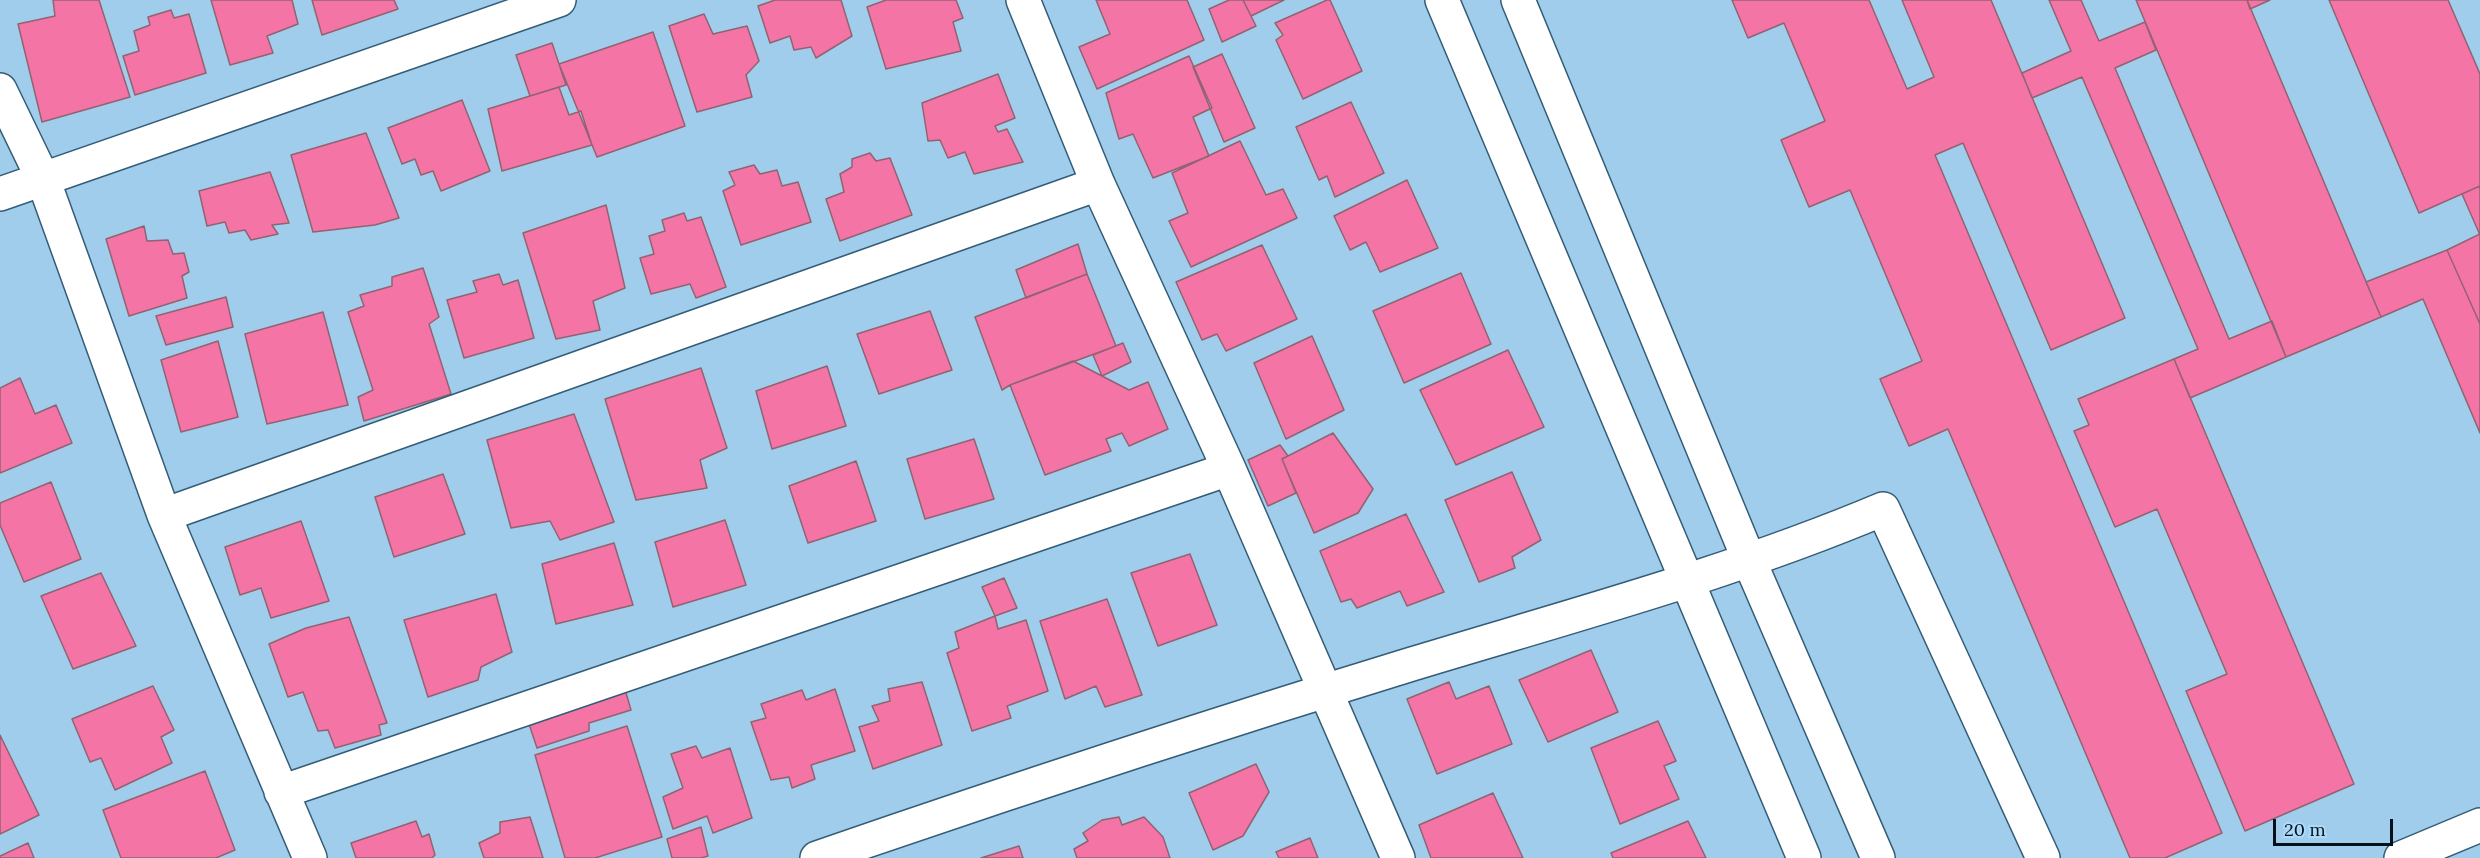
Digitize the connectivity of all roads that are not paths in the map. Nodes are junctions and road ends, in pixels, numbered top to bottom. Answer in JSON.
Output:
{"nodes":[{"id":1,"x":559,"y":0,"type":"edge"},
{"id":2,"x":1023,"y":0,"type":"edge"},
{"id":3,"x":1442,"y":0,"type":"edge"},
{"id":4,"x":1518,"y":0,"type":"edge"},
{"id":5,"x":0,"y":90,"type":"edge"},
{"id":6,"x":43,"y":180,"type":"junction"},
{"id":7,"x":1098,"y":184,"type":"junction"},
{"id":8,"x":0,"y":194,"type":"edge"},
{"id":9,"x":1229,"y":469,"type":"junction"},
{"id":10,"x":165,"y":515,"type":"junction"},
{"id":11,"x":1749,"y":561,"type":"junction"},
{"id":12,"x":1687,"y":580,"type":"junction"},
{"id":13,"x":1324,"y":691,"type":"junction"},
{"id":14,"x":280,"y":792,"type":"junction"},
{"id":15,"x":2480,"y":825,"type":"edge"},
{"id":16,"x":874,"y":849,"type":"edge"},
{"id":17,"x":310,"y":858,"type":"edge"},
{"id":18,"x":817,"y":858,"type":"edge"},
{"id":19,"x":1398,"y":858,"type":"edge"},
{"id":20,"x":1804,"y":858,"type":"edge"},
{"id":21,"x":1878,"y":858,"type":"edge"},
{"id":22,"x":2043,"y":858,"type":"edge"},
{"id":23,"x":2401,"y":858,"type":"edge"}],
"edges":[{"from":1,"to":6,"type":"street"},
{"from":2,"to":7,"type":"street"},
{"from":3,"to":12,"type":"street"},
{"from":4,"to":11,"type":"street"},
{"from":5,"to":6,"type":"street"},
{"from":6,"to":8,"type":"street"},
{"from":6,"to":10,"type":"street"},
{"from":7,"to":9,"type":"street"},
{"from":7,"to":10,"type":"street"},
{"from":9,"to":13,"type":"street"},
{"from":9,"to":14,"type":"street"},
{"from":10,"to":14,"type":"street"},
{"from":11,"to":12,"type":"street"},
{"from":11,"to":21,"type":"street"},
{"from":11,"to":22,"type":"street"},
{"from":12,"to":13,"type":"street"},
{"from":12,"to":20,"type":"street"},
{"from":13,"to":16,"type":"street"},
{"from":13,"to":19,"type":"street"},
{"from":14,"to":17,"type":"street"},
{"from":15,"to":23,"type":"street"},
{"from":16,"to":18,"type":"street"}]}
